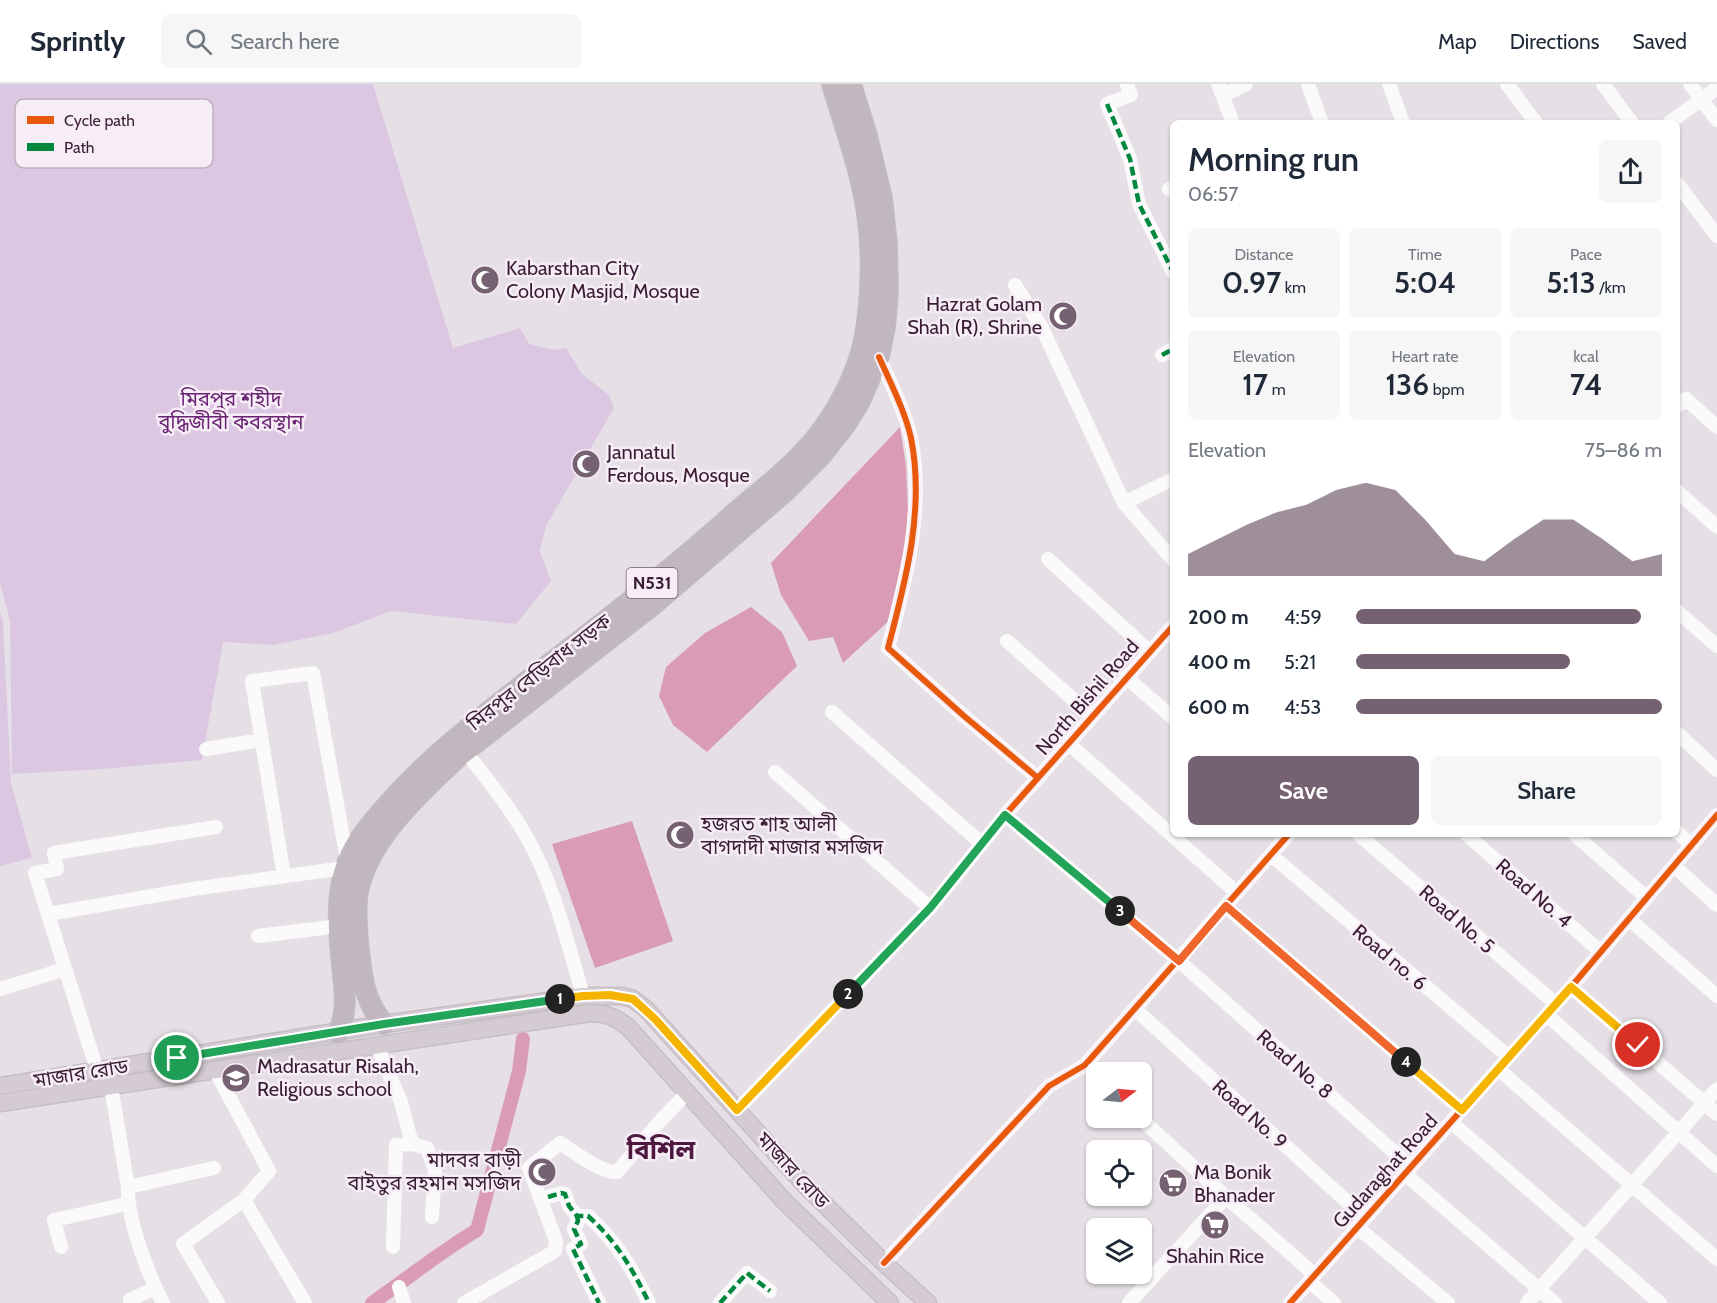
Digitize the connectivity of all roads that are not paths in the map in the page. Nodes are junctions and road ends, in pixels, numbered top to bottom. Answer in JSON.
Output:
{"nodes":[{"id":1,"x":832,"y":84,"type":"edge"},
{"id":2,"x":851,"y":84,"type":"edge"},
{"id":3,"x":1127,"y":84,"type":"edge"},
{"id":4,"x":1245,"y":84,"type":"edge"},
{"id":5,"x":1308,"y":84,"type":"edge"},
{"id":6,"x":1389,"y":84,"type":"edge"},
{"id":7,"x":1507,"y":84,"type":"edge"},
{"id":8,"x":1603,"y":84,"type":"edge"},
{"id":9,"x":1690,"y":84,"type":"edge"},
{"id":10,"x":1717,"y":88,"type":"edge"},
{"id":11,"x":1221,"y":89,"type":"edge"},
{"id":12,"x":1702,"y":99,"type":"junction"},
{"id":13,"x":1232,"y":120,"type":"edge"},
{"id":14,"x":1321,"y":120,"type":"edge"},
{"id":15,"x":1402,"y":120,"type":"edge"},
{"id":16,"x":1534,"y":120,"type":"edge"},
{"id":17,"x":1630,"y":120,"type":"edge"},
{"id":18,"x":1673,"y":120,"type":"edge"},
{"id":19,"x":1717,"y":120,"type":"edge"},
{"id":20,"x":1680,"y":187,"type":"edge"},
{"id":21,"x":1717,"y":237,"type":"edge"},
{"id":22,"x":1170,"y":266,"type":"edge"},
{"id":23,"x":1015,"y":285,"type":"dead end"},
{"id":24,"x":879,"y":357,"type":"junction"},
{"id":25,"x":1680,"y":404,"type":"edge"},
{"id":26,"x":839,"y":420,"type":"junction"},
{"id":27,"x":1717,"y":427,"type":"edge"},
{"id":28,"x":1170,"y":480,"type":"edge"},
{"id":29,"x":1680,"y":494,"type":"edge"},
{"id":30,"x":1124,"y":503,"type":"junction"},
{"id":31,"x":1717,"y":527,"type":"edge"},
{"id":32,"x":1170,"y":557,"type":"edge"},
{"id":33,"x":1048,"y":559,"type":"dead end"},
{"id":34,"x":1680,"y":614,"type":"edge"},
{"id":35,"x":1170,"y":630,"type":"edge"},
{"id":36,"x":1007,"y":641,"type":"dead end"},
{"id":37,"x":1717,"y":646,"type":"edge"},
{"id":38,"x":1149,"y":651,"type":"junction"},
{"id":39,"x":1126,"y":677,"type":"junction"},
{"id":40,"x":832,"y":712,"type":"dead end"},
{"id":41,"x":1170,"y":715,"type":"edge"},
{"id":42,"x":1092,"y":716,"type":"junction"},
{"id":43,"x":1680,"y":736,"type":"edge"},
{"id":44,"x":262,"y":740,"type":"junction"},
{"id":45,"x":1068,"y":743,"type":"junction"},
{"id":46,"x":206,"y":748,"type":"dead end"},
{"id":47,"x":458,"y":750,"type":"junction"},
{"id":48,"x":1717,"y":770,"type":"edge"},
{"id":49,"x":775,"y":772,"type":"dead end"},
{"id":50,"x":1038,"y":778,"type":"junction"},
{"id":51,"x":1005,"y":815,"type":"junction"},
{"id":52,"x":1717,"y":815,"type":"edge"},
{"id":53,"x":216,"y":827,"type":"dead end"},
{"id":54,"x":1170,"y":834,"type":"edge"},
{"id":55,"x":1680,"y":835,"type":"edge"},
{"id":56,"x":1174,"y":837,"type":"edge"},
{"id":57,"x":1287,"y":837,"type":"edge"},
{"id":58,"x":1361,"y":837,"type":"edge"},
{"id":59,"x":1469,"y":837,"type":"edge"},
{"id":60,"x":1577,"y":837,"type":"edge"},
{"id":61,"x":370,"y":839,"type":"junction"},
{"id":62,"x":982,"y":844,"type":"junction"},
{"id":63,"x":1692,"y":845,"type":"junction"},
{"id":64,"x":1271,"y":855,"type":"junction"},
{"id":65,"x":345,"y":864,"type":"junction"},
{"id":66,"x":1674,"y":866,"type":"junction"},
{"id":67,"x":284,"y":876,"type":"junction"},
{"id":68,"x":1237,"y":893,"type":"junction"},
{"id":69,"x":1647,"y":898,"type":"junction"},
{"id":70,"x":1717,"y":904,"type":"edge"},
{"id":71,"x":1226,"y":906,"type":"junction"},
{"id":72,"x":930,"y":908,"type":"junction"},
{"id":73,"x":48,"y":914,"type":"junction"},
{"id":74,"x":1629,"y":919,"type":"junction"},
{"id":75,"x":339,"y":926,"type":"junction"},
{"id":76,"x":258,"y":936,"type":"dead end"},
{"id":77,"x":1601,"y":952,"type":"junction"},
{"id":78,"x":1179,"y":961,"type":"junction"},
{"id":79,"x":65,"y":969,"type":"junction"},
{"id":80,"x":1571,"y":987,"type":"junction"},
{"id":81,"x":0,"y":989,"type":"edge"},
{"id":82,"x":610,"y":995,"type":"junction"},
{"id":83,"x":583,"y":996,"type":"junction"},
{"id":84,"x":1717,"y":996,"type":"edge"},
{"id":85,"x":368,"y":1000,"type":"junction"},
{"id":86,"x":345,"y":1005,"type":"junction"},
{"id":87,"x":645,"y":1009,"type":"junction"},
{"id":88,"x":1135,"y":1009,"type":"junction"},
{"id":89,"x":1551,"y":1009,"type":"junction"},
{"id":90,"x":606,"y":1014,"type":"junction"},
{"id":91,"x":384,"y":1024,"type":"junction"},
{"id":92,"x":629,"y":1028,"type":"junction"},
{"id":93,"x":339,"y":1042,"type":"junction"},
{"id":94,"x":382,"y":1045,"type":"junction"},
{"id":95,"x":1509,"y":1057,"type":"junction"},
{"id":96,"x":1085,"y":1065,"type":"joint"},
{"id":97,"x":1498,"y":1069,"type":"junction"},
{"id":98,"x":97,"y":1070,"type":"junction"},
{"id":99,"x":216,"y":1072,"type":"junction"},
{"id":100,"x":0,"y":1086,"type":"edge"},
{"id":101,"x":106,"y":1088,"type":"junction"},
{"id":102,"x":1717,"y":1089,"type":"edge"},
{"id":103,"x":687,"y":1093,"type":"junction"},
{"id":104,"x":0,"y":1103,"type":"edge"},
{"id":105,"x":1705,"y":1103,"type":"junction"},
{"id":106,"x":737,"y":1110,"type":"junction"},
{"id":107,"x":1462,"y":1110,"type":"junction"},
{"id":108,"x":1717,"y":1114,"type":"edge"},
{"id":109,"x":1451,"y":1122,"type":"junction"},
{"id":110,"x":1151,"y":1128,"type":"edge"},
{"id":111,"x":720,"y":1130,"type":"junction"},
{"id":112,"x":1679,"y":1132,"type":"junction"},
{"id":113,"x":412,"y":1144,"type":"junction"},
{"id":114,"x":1717,"y":1166,"type":"edge"},
{"id":115,"x":213,"y":1168,"type":"dead end"},
{"id":116,"x":1408,"y":1170,"type":"junction"},
{"id":117,"x":803,"y":1183,"type":"junction"},
{"id":118,"x":1632,"y":1185,"type":"junction"},
{"id":119,"x":128,"y":1187,"type":"junction"},
{"id":120,"x":549,"y":1197,"type":"dead end"},
{"id":121,"x":1226,"y":1197,"type":"junction"},
{"id":122,"x":244,"y":1200,"type":"junction"},
{"id":123,"x":785,"y":1202,"type":"junction"},
{"id":124,"x":128,"y":1204,"type":"junction"},
{"id":125,"x":577,"y":1216,"type":"junction"},
{"id":126,"x":432,"y":1217,"type":"dead end"},
{"id":127,"x":1361,"y":1223,"type":"junction"},
{"id":128,"x":1585,"y":1238,"type":"junction"},
{"id":129,"x":61,"y":1247,"type":"dead end"},
{"id":130,"x":393,"y":1247,"type":"dead end"},
{"id":131,"x":1717,"y":1259,"type":"edge"},
{"id":132,"x":884,"y":1263,"type":"junction"},
{"id":133,"x":1312,"y":1278,"type":"junction"},
{"id":134,"x":399,"y":1287,"type":"dead end"},
{"id":135,"x":155,"y":1288,"type":"junction"},
{"id":136,"x":1539,"y":1290,"type":"junction"},
{"id":137,"x":770,"y":1291,"type":"dead end"},
{"id":138,"x":130,"y":1300,"type":"dead end"},
{"id":139,"x":163,"y":1303,"type":"edge"},
{"id":140,"x":218,"y":1303,"type":"edge"},
{"id":141,"x":305,"y":1303,"type":"edge"},
{"id":142,"x":404,"y":1303,"type":"edge"},
{"id":143,"x":464,"y":1303,"type":"edge"},
{"id":144,"x":599,"y":1303,"type":"edge"},
{"id":145,"x":649,"y":1303,"type":"edge"},
{"id":146,"x":720,"y":1303,"type":"edge"},
{"id":147,"x":890,"y":1303,"type":"edge"},
{"id":148,"x":928,"y":1303,"type":"edge"},
{"id":149,"x":1129,"y":1303,"type":"edge"},
{"id":150,"x":1290,"y":1303,"type":"edge"},
{"id":151,"x":1334,"y":1303,"type":"edge"},
{"id":152,"x":1448,"y":1303,"type":"edge"},
{"id":153,"x":1527,"y":1303,"type":"edge"},
{"id":154,"x":1555,"y":1303,"type":"edge"},
{"id":155,"x":1660,"y":1303,"type":"edge"}],
"edges":[{"from":1,"to":26,"type":"highway","name":"মিরপুর বেড়িবাধ সড়ক","number":"N531"},
{"from":2,"to":24,"type":"highway","name":"মিরপুর বেড়িবাধ সড়ক","number":"N531"},
{"from":3,"to":22,"type":"street"},
{"from":4,"to":11,"type":"street"},
{"from":5,"to":14,"type":"street"},
{"from":6,"to":15,"type":"street"},
{"from":7,"to":16,"type":"street"},
{"from":8,"to":17,"type":"street"},
{"from":9,"to":12,"type":"street"},
{"from":10,"to":12,"type":"street"},
{"from":11,"to":13,"type":"street"},
{"from":12,"to":18,"type":"street"},
{"from":12,"to":19,"type":"street"},
{"from":20,"to":21,"type":"street"},
{"from":23,"to":30,"type":"street"},
{"from":24,"to":26,"type":"highway","name":"মিরপুর বেড়িবাধ সড়ক","number":"N531"},
{"from":24,"to":50,"type":"street"},
{"from":25,"to":27,"type":"street"},
{"from":26,"to":47,"type":"highway","name":"মিরপুর বেড়িবাধ সড়ক","number":"N531"},
{"from":28,"to":30,"type":"street"},
{"from":29,"to":31,"type":"street"},
{"from":30,"to":32,"type":"street"},
{"from":33,"to":38,"type":"street"},
{"from":34,"to":37,"type":"street"},
{"from":35,"to":38,"type":"street","name":"North Bishil Road"},
{"from":36,"to":42,"type":"street"},
{"from":38,"to":39,"type":"street","name":"North Bishil Road"},
{"from":39,"to":41,"type":"street"},
{"from":39,"to":42,"type":"street","name":"North Bishil Road"},
{"from":40,"to":62,"type":"street"},
{"from":42,"to":45,"type":"street","name":"North Bishil Road"},
{"from":43,"to":48,"type":"street"},
{"from":44,"to":46,"type":"street"},
{"from":44,"to":65,"type":"street"},
{"from":44,"to":67,"type":"street"},
{"from":45,"to":50,"type":"street","name":"North Bishil Road"},
{"from":45,"to":54,"type":"street"},
{"from":47,"to":61,"type":"highway","name":"মিরপুর বেড়িবাধ সড়ক","number":"N531"},
{"from":47,"to":83,"type":"street"},
{"from":49,"to":72,"type":"street"},
{"from":50,"to":51,"type":"street","name":"North Bishil Road"},
{"from":51,"to":62,"type":"street","name":"North Bishil Road"},
{"from":51,"to":78,"type":"street","name":"Road No. 8"},
{"from":52,"to":63,"type":"street","name":"Gudaraghat Road"},
{"from":53,"to":73,"type":"street"},
{"from":55,"to":63,"type":"street"},
{"from":56,"to":68,"type":"street"},
{"from":57,"to":64,"type":"street"},
{"from":58,"to":89,"type":"street","name":"Road No. 5"},
{"from":59,"to":77,"type":"street","name":"Road No. 4"},
{"from":60,"to":69,"type":"street"},
{"from":61,"to":65,"type":"highway","name":"মিরপুর বেড়িবাধ সড়ক","number":"N531"},
{"from":61,"to":85,"type":"highway","name":"মিরপুর বেড়িবাধ সড়ক","number":"N531"},
{"from":62,"to":72,"type":"street","name":"North Bishil Road"},
{"from":63,"to":66,"type":"street","name":"Gudaraghat Road"},
{"from":64,"to":68,"type":"street"},
{"from":64,"to":95,"type":"street","name":"Road no. 6"},
{"from":65,"to":67,"type":"street"},
{"from":65,"to":75,"type":"highway","name":"মিরপুর বেড়িবাধ সড়ক","number":"N531"},
{"from":66,"to":69,"type":"street","name":"Gudaraghat Road"},
{"from":66,"to":70,"type":"street"},
{"from":67,"to":73,"type":"street"},
{"from":68,"to":71,"type":"street"},
{"from":69,"to":74,"type":"street","name":"Gudaraghat Road"},
{"from":71,"to":78,"type":"street"},
{"from":71,"to":107,"type":"street"},
{"from":72,"to":106,"type":"street","name":"North Bishil Road"},
{"from":73,"to":79,"type":"street"},
{"from":74,"to":77,"type":"street","name":"Gudaraghat Road"},
{"from":74,"to":84,"type":"street"},
{"from":75,"to":76,"type":"street"},
{"from":75,"to":86,"type":"highway","name":"মিরপুর বেড়িবাধ সড়ক","number":"N531"},
{"from":77,"to":80,"type":"street","name":"Gudaraghat Road"},
{"from":78,"to":88,"type":"street"},
{"from":78,"to":116,"type":"street","name":"Road No. 8"},
{"from":79,"to":81,"type":"street"},
{"from":79,"to":98,"type":"street"},
{"from":80,"to":89,"type":"street","name":"Gudaraghat Road"},
{"from":80,"to":105,"type":"street"},
{"from":82,"to":83,"type":"main road","name":"মাজার রোড"},
{"from":82,"to":87,"type":"main road","name":"মাজার রোড"},
{"from":82,"to":90,"type":"main road"},
{"from":83,"to":91,"type":"main road","name":"মাজার রোড"},
{"from":85,"to":86,"type":"highway"},
{"from":85,"to":91,"type":"highway","name":"মিরপুর বেড়িবাধ সড়ক","number":"N531"},
{"from":86,"to":93,"type":"highway","name":"মিরপুর বেড়িবাধ সড়ক","number":"N531"},
{"from":87,"to":92,"type":"main road"},
{"from":87,"to":106,"type":"main road","name":"মাজার রোড"},
{"from":88,"to":96,"type":"street"},
{"from":88,"to":127,"type":"street","name":"Road No. 9"},
{"from":89,"to":95,"type":"street","name":"Gudaraghat Road"},
{"from":89,"to":112,"type":"street","name":"Road No. 5"},
{"from":90,"to":92,"type":"main road","name":"মাজার রোড"},
{"from":90,"to":94,"type":"main road","name":"মাজার রোড"},
{"from":91,"to":93,"type":"main road","name":"মাজার রোড"},
{"from":91,"to":94,"type":"main road"},
{"from":92,"to":103,"type":"main road","name":"মাজার রোড"},
{"from":93,"to":94,"type":"main road","name":"মাজার রোড"},
{"from":93,"to":98,"type":"main road","name":"মাজার রোড"},
{"from":93,"to":99,"type":"main road","name":"মাজার রোড"},
{"from":94,"to":113,"type":"street"},
{"from":95,"to":97,"type":"street","name":"Gudaraghat Road"},
{"from":96,"to":132,"type":"street"},
{"from":97,"to":107,"type":"street","name":"Gudaraghat Road"},
{"from":97,"to":118,"type":"street"},
{"from":98,"to":100,"type":"main road","name":"মাজার রোড"},
{"from":98,"to":101,"type":"main road"},
{"from":99,"to":101,"type":"main road","name":"মাজার রোড"},
{"from":99,"to":122,"type":"street"},
{"from":101,"to":104,"type":"main road","name":"মাজার রোড"},
{"from":101,"to":119,"type":"street"},
{"from":102,"to":105,"type":"street"},
{"from":103,"to":111,"type":"main road","name":"মাজার রোড"},
{"from":103,"to":143,"type":"street"},
{"from":105,"to":108,"type":"street"},
{"from":105,"to":112,"type":"street"},
{"from":106,"to":111,"type":"main road"},
{"from":106,"to":117,"type":"main road","name":"মাজার রোড"},
{"from":107,"to":109,"type":"street","name":"Gudaraghat Road"},
{"from":109,"to":116,"type":"street","name":"Gudaraghat Road"},
{"from":109,"to":128,"type":"street"},
{"from":110,"to":121,"type":"street"},
{"from":111,"to":123,"type":"main road","name":"মাজার রোড"},
{"from":112,"to":114,"type":"street","name":"Road No. 5"},
{"from":112,"to":118,"type":"street"},
{"from":113,"to":126,"type":"street"},
{"from":113,"to":130,"type":"street"},
{"from":115,"to":119,"type":"street"},
{"from":116,"to":127,"type":"street","name":"Gudaraghat Road"},
{"from":116,"to":136,"type":"street","name":"Road No. 8"},
{"from":117,"to":123,"type":"main road"},
{"from":117,"to":132,"type":"main road","name":"মাজার রোড"},
{"from":118,"to":128,"type":"street"},
{"from":118,"to":131,"type":"street"},
{"from":119,"to":124,"type":"street"},
{"from":120,"to":125,"type":"street"},
{"from":121,"to":133,"type":"street"},
{"from":121,"to":149,"type":"street"},
{"from":122,"to":140,"type":"street"},
{"from":122,"to":141,"type":"street"},
{"from":123,"to":147,"type":"main road","name":"মাজার রোড"},
{"from":124,"to":129,"type":"street"},
{"from":124,"to":135,"type":"street"},
{"from":125,"to":144,"type":"street"},
{"from":125,"to":145,"type":"street"},
{"from":127,"to":133,"type":"street","name":"Gudaraghat Road"},
{"from":127,"to":152,"type":"street","name":"Road No. 9"},
{"from":128,"to":136,"type":"street"},
{"from":128,"to":155,"type":"street"},
{"from":132,"to":148,"type":"main road","name":"মাজার রোড"},
{"from":133,"to":150,"type":"street","name":"Gudaraghat Road"},
{"from":133,"to":151,"type":"street"},
{"from":134,"to":142,"type":"street"},
{"from":135,"to":138,"type":"street"},
{"from":135,"to":139,"type":"street"},
{"from":136,"to":153,"type":"street"},
{"from":136,"to":154,"type":"street","name":"Road No. 8"},
{"from":137,"to":146,"type":"street"}]}
